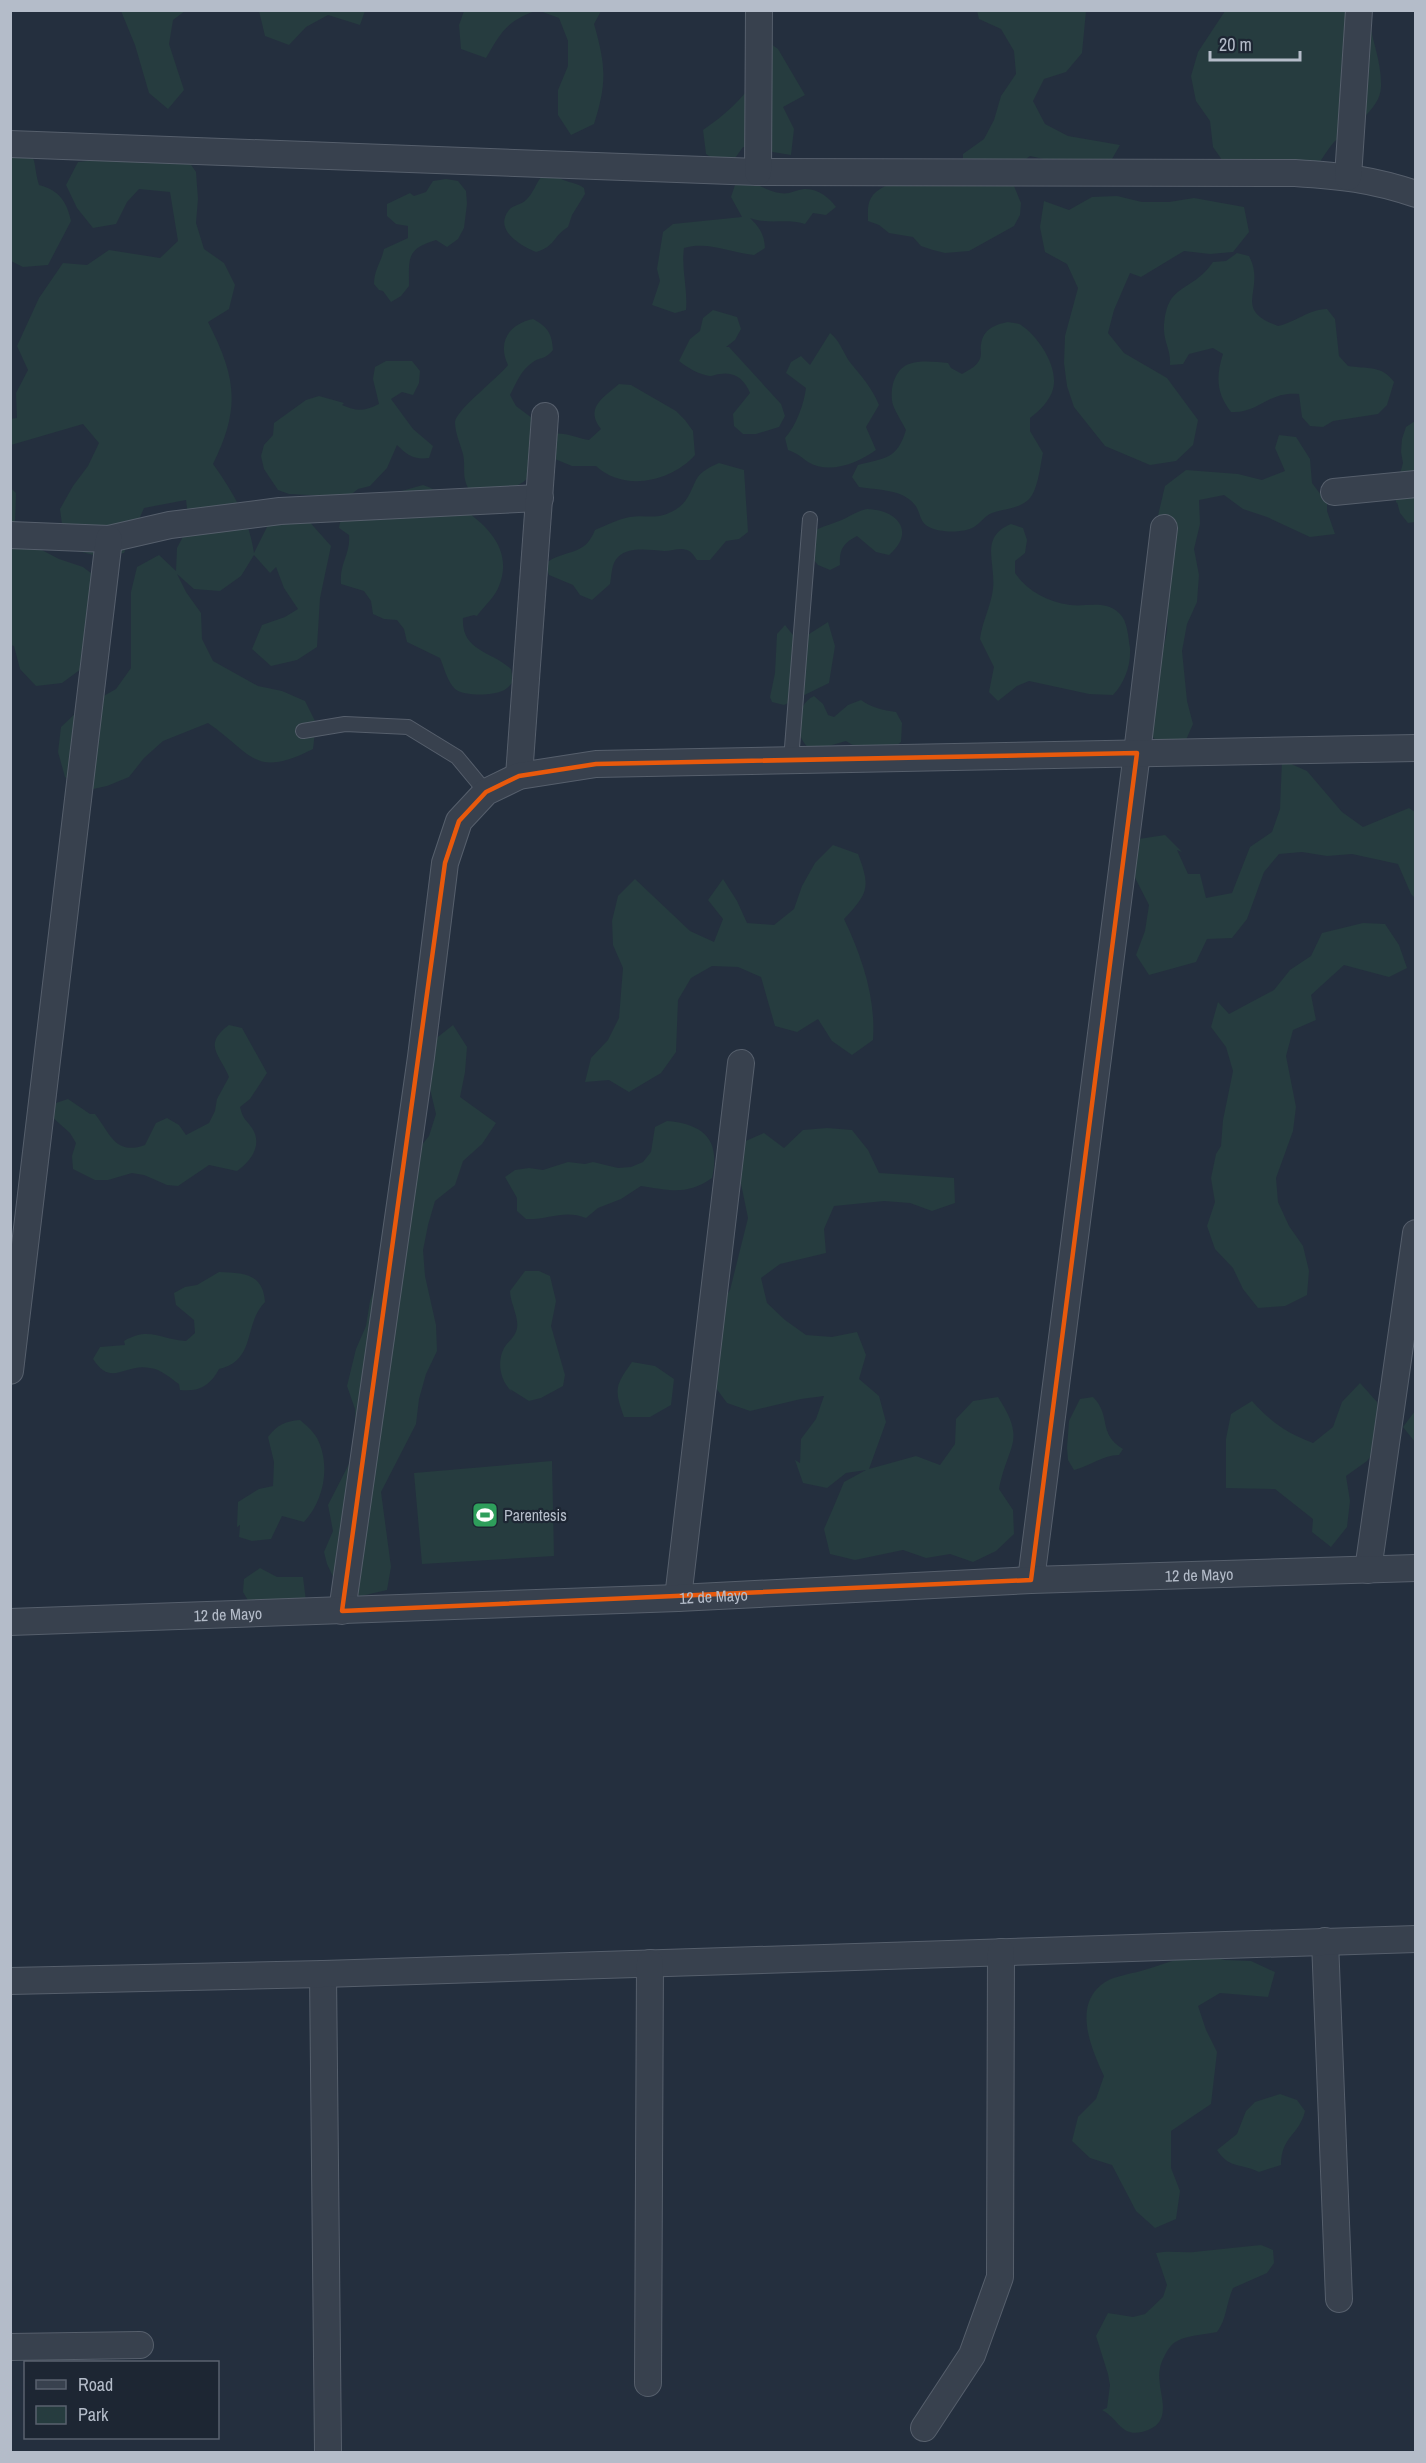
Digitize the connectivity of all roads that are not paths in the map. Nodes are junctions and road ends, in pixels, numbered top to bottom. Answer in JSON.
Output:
{"nodes":[{"id":1,"x":759,"y":10,"type":"edge"},
{"id":2,"x":1359,"y":10,"type":"edge"},
{"id":3,"x":10,"y":144,"type":"edge"},
{"id":4,"x":758,"y":172,"type":"junction"},
{"id":5,"x":1348,"y":177,"type":"junction"},
{"id":6,"x":1416,"y":194,"type":"edge"},
{"id":7,"x":545,"y":416,"type":"dead end"},
{"id":8,"x":1416,"y":484,"type":"edge"},
{"id":9,"x":1334,"y":492,"type":"dead end"},
{"id":10,"x":540,"y":498,"type":"junction"},
{"id":11,"x":810,"y":519,"type":"dead end"},
{"id":12,"x":1164,"y":528,"type":"dead end"},
{"id":13,"x":10,"y":535,"type":"edge"},
{"id":14,"x":109,"y":539,"type":"junction"},
{"id":15,"x":303,"y":731,"type":"dead end"},
{"id":16,"x":1416,"y":748,"type":"edge"},
{"id":17,"x":1137,"y":753,"type":"junction"},
{"id":18,"x":791,"y":760,"type":"junction"},
{"id":19,"x":519,"y":776,"type":"junction"},
{"id":20,"x":486,"y":792,"type":"junction"},
{"id":21,"x":741,"y":1063,"type":"dead end"},
{"id":22,"x":1416,"y":1233,"type":"edge"},
{"id":23,"x":10,"y":1371,"type":"edge"},
{"id":24,"x":1416,"y":1568,"type":"edge"},
{"id":25,"x":1368,"y":1570,"type":"junction"},
{"id":26,"x":1031,"y":1580,"type":"junction"},
{"id":27,"x":678,"y":1598,"type":"junction"},
{"id":28,"x":342,"y":1611,"type":"junction"},
{"id":29,"x":10,"y":1622,"type":"edge"},
{"id":30,"x":1416,"y":1939,"type":"edge"},
{"id":31,"x":1324,"y":1941,"type":"junction"},
{"id":32,"x":1000,"y":1952,"type":"junction"},
{"id":33,"x":650,"y":1963,"type":"junction"},
{"id":34,"x":323,"y":1974,"type":"junction"},
{"id":35,"x":10,"y":1981,"type":"edge"},
{"id":36,"x":1339,"y":2299,"type":"dead end"},
{"id":37,"x":140,"y":2345,"type":"dead end"},
{"id":38,"x":10,"y":2347,"type":"edge"},
{"id":39,"x":648,"y":2382,"type":"dead end"},
{"id":40,"x":924,"y":2428,"type":"dead end"},
{"id":41,"x":328,"y":2452,"type":"edge"}],
"edges":[{"from":1,"to":4,"type":"street"},
{"from":2,"to":5,"type":"street"},
{"from":3,"to":4,"type":"street"},
{"from":4,"to":5,"type":"street"},
{"from":5,"to":6,"type":"street"},
{"from":7,"to":10,"type":"street"},
{"from":8,"to":9,"type":"street"},
{"from":10,"to":14,"type":"street"},
{"from":10,"to":19,"type":"street"},
{"from":11,"to":18,"type":"lane"},
{"from":12,"to":17,"type":"street"},
{"from":13,"to":14,"type":"street"},
{"from":14,"to":23,"type":"street"},
{"from":15,"to":20,"type":"lane"},
{"from":16,"to":17,"type":"street"},
{"from":17,"to":18,"type":"street"},
{"from":17,"to":26,"type":"street"},
{"from":18,"to":19,"type":"street"},
{"from":19,"to":20,"type":"street"},
{"from":20,"to":28,"type":"street"},
{"from":21,"to":27,"type":"street"},
{"from":22,"to":25,"type":"street"},
{"from":24,"to":25,"type":"street","name":"12 de Mayo"},
{"from":25,"to":26,"type":"street","name":"12 de Mayo"},
{"from":26,"to":27,"type":"street","name":"12 de Mayo"},
{"from":27,"to":28,"type":"street","name":"12 de Mayo"},
{"from":28,"to":29,"type":"street","name":"12 de Mayo"},
{"from":30,"to":31,"type":"street"},
{"from":31,"to":32,"type":"street"},
{"from":31,"to":36,"type":"street"},
{"from":32,"to":33,"type":"street"},
{"from":32,"to":40,"type":"street"},
{"from":33,"to":34,"type":"street"},
{"from":33,"to":39,"type":"street"},
{"from":34,"to":35,"type":"street"},
{"from":34,"to":41,"type":"street"},
{"from":37,"to":38,"type":"street"}]}
